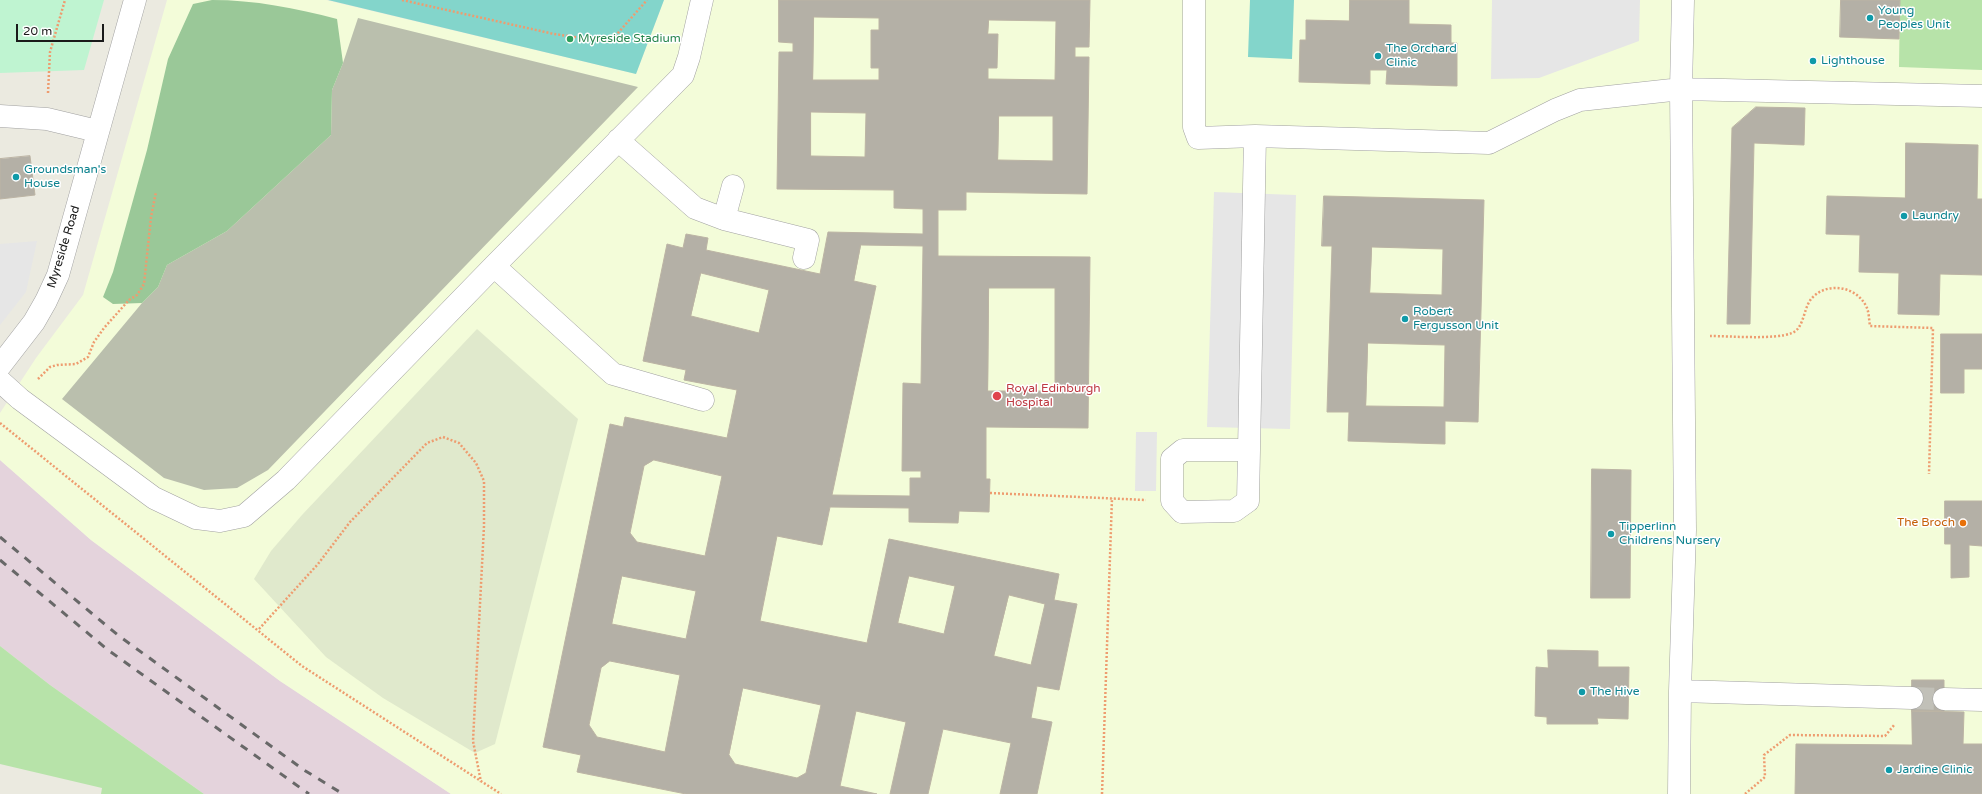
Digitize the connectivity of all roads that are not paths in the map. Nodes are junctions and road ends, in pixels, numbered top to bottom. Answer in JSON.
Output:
{"nodes":[{"id":1,"x":135,"y":0,"type":"edge"},
{"id":2,"x":702,"y":0,"type":"edge"},
{"id":3,"x":1194,"y":0,"type":"edge"},
{"id":4,"x":1683,"y":0,"type":"edge"},
{"id":5,"x":1682,"y":89,"type":"junction"},
{"id":6,"x":1982,"y":96,"type":"edge"},
{"id":7,"x":0,"y":116,"type":"edge"},
{"id":8,"x":97,"y":131,"type":"junction"},
{"id":9,"x":1255,"y":136,"type":"junction"},
{"id":10,"x":618,"y":140,"type":"junction"},
{"id":11,"x":733,"y":186,"type":"dead end"},
{"id":12,"x":724,"y":219,"type":"junction"},
{"id":13,"x":804,"y":258,"type":"dead end"},
{"id":14,"x":494,"y":266,"type":"junction"},
{"id":15,"x":0,"y":366,"type":"edge"},
{"id":16,"x":0,"y":381,"type":"edge"},
{"id":17,"x":703,"y":400,"type":"dead end"},
{"id":18,"x":1249,"y":450,"type":"junction"},
{"id":19,"x":1680,"y":691,"type":"junction"},
{"id":20,"x":1912,"y":698,"type":"tunnel mouth"},
{"id":21,"x":1944,"y":699,"type":"tunnel mouth"},
{"id":22,"x":1982,"y":700,"type":"edge"},
{"id":23,"x":1679,"y":794,"type":"edge"}],
"edges":[{"from":1,"to":8,"type":"street","name":"Myreside Road"},
{"from":2,"to":10,"type":"street"},
{"from":3,"to":9,"type":"street"},
{"from":4,"to":5,"type":"street"},
{"from":5,"to":6,"type":"street"},
{"from":5,"to":9,"type":"street"},
{"from":5,"to":19,"type":"street"},
{"from":7,"to":8,"type":"street"},
{"from":8,"to":15,"type":"street","name":"Myreside Road"},
{"from":9,"to":18,"type":"street"},
{"from":10,"to":12,"type":"street"},
{"from":10,"to":14,"type":"street"},
{"from":11,"to":12,"type":"street"},
{"from":12,"to":13,"type":"street"},
{"from":14,"to":16,"type":"street"},
{"from":14,"to":17,"type":"street"},
{"from":18,"to":18,"type":"street"},
{"from":19,"to":20,"type":"street"},
{"from":19,"to":23,"type":"street"},
{"from":21,"to":22,"type":"street"}]}
